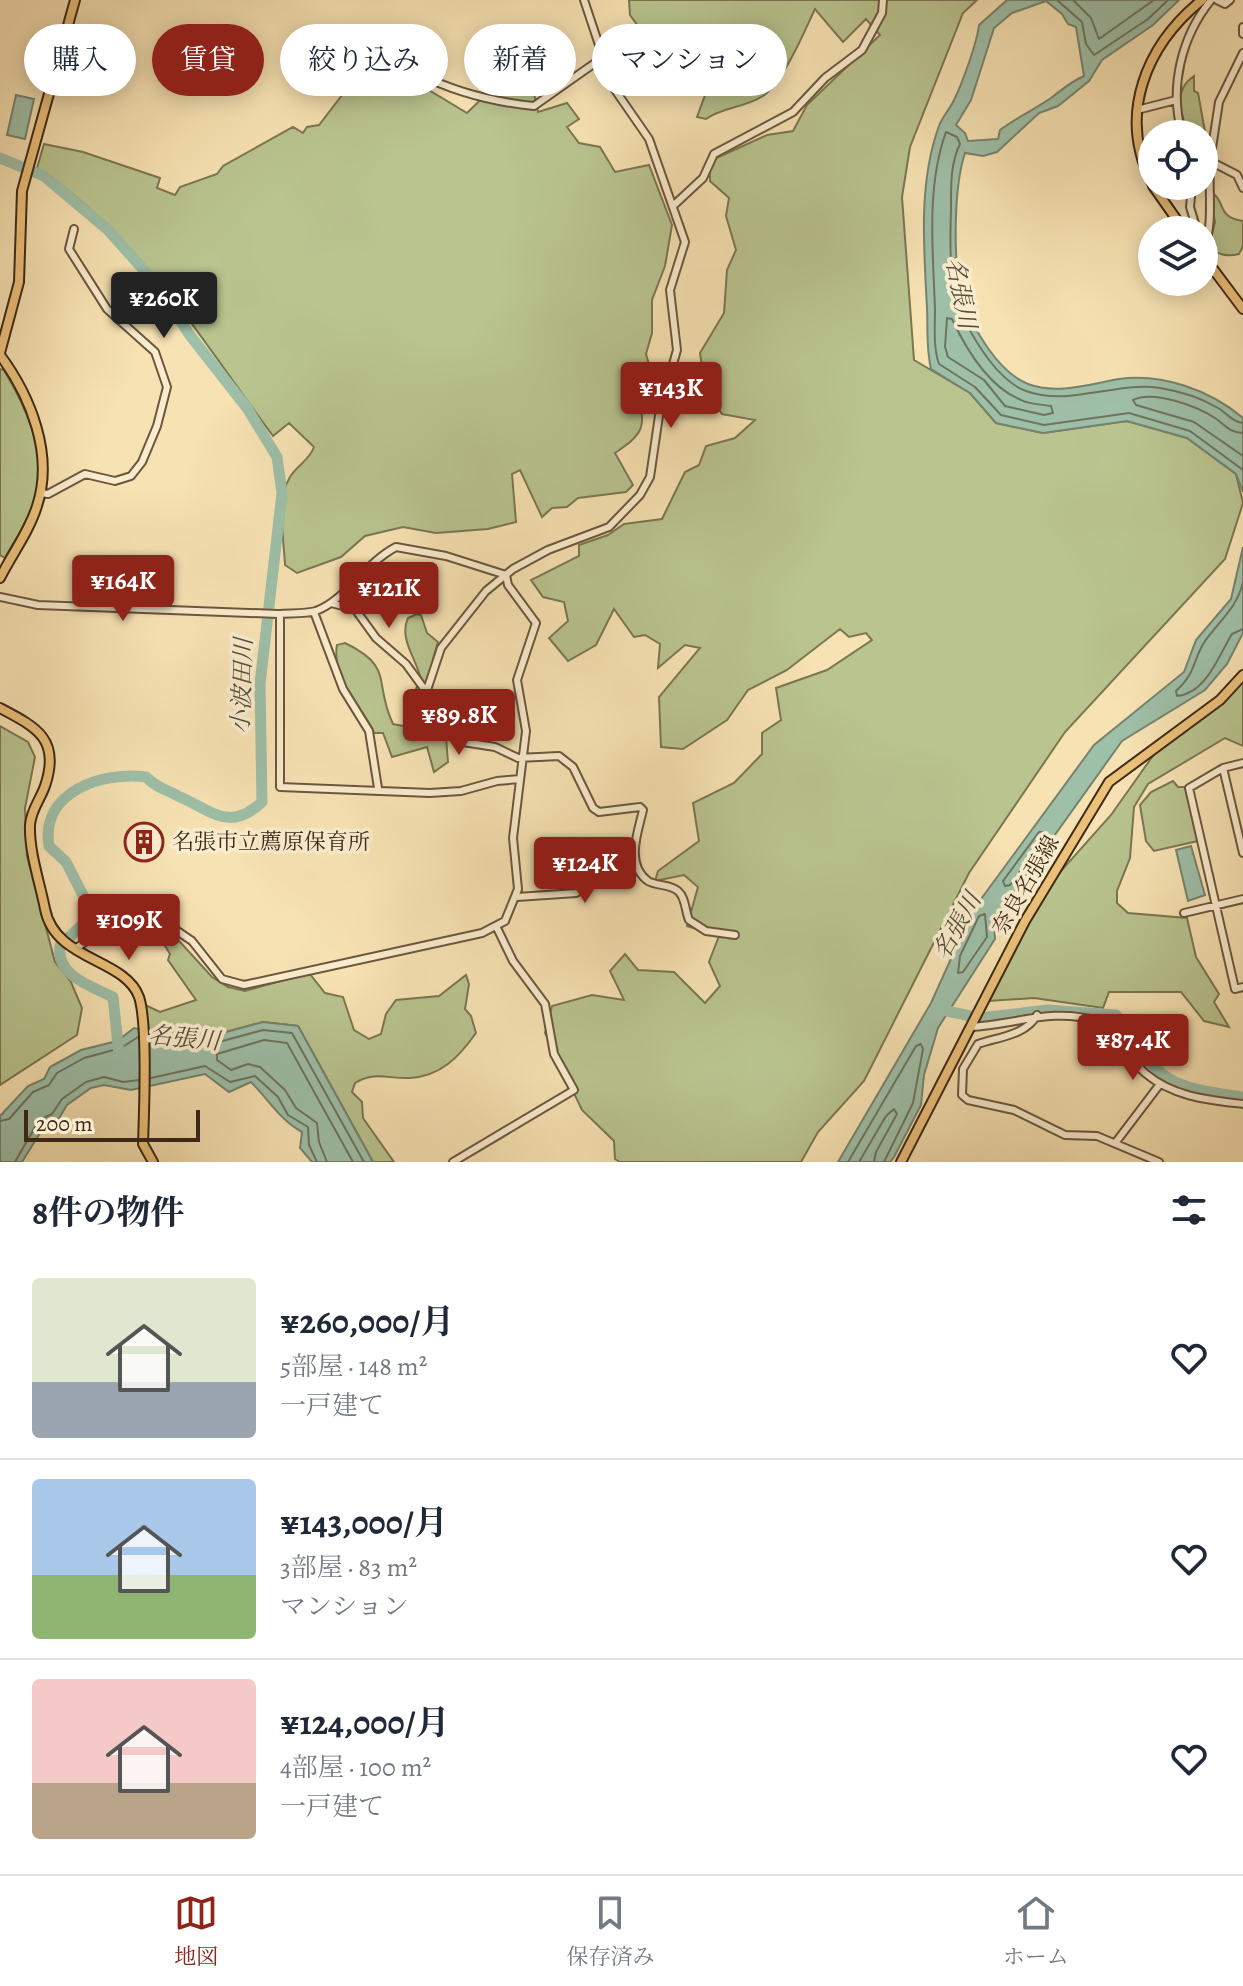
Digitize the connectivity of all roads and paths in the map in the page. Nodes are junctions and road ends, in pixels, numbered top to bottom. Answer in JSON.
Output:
{"nodes":[{"id":1,"x":75,"y":0,"type":"edge"},
{"id":2,"x":584,"y":0,"type":"edge"},
{"id":3,"x":883,"y":0,"type":"edge"},
{"id":4,"x":1202,"y":0,"type":"edge"},
{"id":5,"x":1214,"y":0,"type":"edge"},
{"id":6,"x":1230,"y":0,"type":"edge"},
{"id":7,"x":592,"y":26,"type":"edge"},
{"id":8,"x":1243,"y":27,"type":"edge"},
{"id":9,"x":1243,"y":34,"type":"edge"},
{"id":10,"x":1243,"y":53,"type":"edge"},
{"id":11,"x":592,"y":65,"type":"edge"},
{"id":12,"x":448,"y":88,"type":"edge"},
{"id":13,"x":619,"y":96,"type":"edge"},
{"id":14,"x":1176,"y":100,"type":"junction"},
{"id":15,"x":1137,"y":110,"type":"junction"},
{"id":16,"x":1180,"y":120,"type":"edge"},
{"id":17,"x":1216,"y":120,"type":"edge"},
{"id":18,"x":1138,"y":128,"type":"edge"},
{"id":19,"x":1218,"y":165,"type":"edge"},
{"id":20,"x":1243,"y":188,"type":"edge"},
{"id":21,"x":674,"y":205,"type":"junction"},
{"id":22,"x":74,"y":229,"type":"dead end"},
{"id":23,"x":1218,"y":276,"type":"edge"},
{"id":24,"x":1243,"y":309,"type":"edge"},
{"id":25,"x":0,"y":354,"type":"edge"},
{"id":26,"x":41,"y":493,"type":"junction"},
{"id":27,"x":506,"y":575,"type":"junction"},
{"id":28,"x":0,"y":578,"type":"edge"},
{"id":29,"x":0,"y":597,"type":"edge"},
{"id":30,"x":331,"y":603,"type":"junction"},
{"id":31,"x":314,"y":612,"type":"junction"},
{"id":32,"x":279,"y":614,"type":"junction"},
{"id":33,"x":1243,"y":675,"type":"edge"},
{"id":34,"x":426,"y":693,"type":"junction"},
{"id":35,"x":0,"y":708,"type":"edge"},
{"id":36,"x":525,"y":756,"type":"junction"},
{"id":37,"x":1243,"y":763,"type":"edge"},
{"id":38,"x":1223,"y":768,"type":"junction"},
{"id":39,"x":520,"y":779,"type":"junction"},
{"id":40,"x":378,"y":788,"type":"junction"},
{"id":41,"x":1243,"y":853,"type":"edge"},
{"id":42,"x":633,"y":854,"type":"junction"},
{"id":43,"x":517,"y":897,"type":"junction"},
{"id":44,"x":1243,"y":899,"type":"edge"},
{"id":45,"x":1216,"y":905,"type":"junction"},
{"id":46,"x":1184,"y":913,"type":"dead end"},
{"id":47,"x":497,"y":928,"type":"junction"},
{"id":48,"x":735,"y":935,"type":"dead end"},
{"id":49,"x":72,"y":947,"type":"junction"},
{"id":50,"x":1243,"y":987,"type":"edge"},
{"id":51,"x":1037,"y":1015,"type":"junction"},
{"id":52,"x":971,"y":1024,"type":"junction"},
{"id":53,"x":1160,"y":1084,"type":"junction"},
{"id":54,"x":1243,"y":1104,"type":"edge"},
{"id":55,"x":1116,"y":1142,"type":"junction"},
{"id":56,"x":153,"y":1162,"type":"edge"},
{"id":57,"x":453,"y":1162,"type":"edge"},
{"id":58,"x":901,"y":1162,"type":"edge"},
{"id":59,"x":1159,"y":1162,"type":"edge"}],
"edges":[{"from":1,"to":25,"type":"main road"},
{"from":2,"to":7,"type":"street"},
{"from":3,"to":21,"type":"street"},
{"from":4,"to":15,"type":"main road"},
{"from":5,"to":6,"type":"street"},
{"from":5,"to":14,"type":"street"},
{"from":8,"to":9,"type":"street"},
{"from":10,"to":17,"type":"street"},
{"from":11,"to":12,"type":"street"},
{"from":13,"to":21,"type":"street"},
{"from":14,"to":15,"type":"street"},
{"from":14,"to":16,"type":"street"},
{"from":15,"to":18,"type":"main road"},
{"from":19,"to":20,"type":"street"},
{"from":21,"to":27,"type":"street"},
{"from":22,"to":26,"type":"street"},
{"from":23,"to":24,"type":"main road"},
{"from":25,"to":26,"type":"main road"},
{"from":26,"to":28,"type":"main road"},
{"from":27,"to":30,"type":"street"},
{"from":27,"to":34,"type":"street"},
{"from":27,"to":36,"type":"street"},
{"from":29,"to":32,"type":"street"},
{"from":30,"to":31,"type":"street"},
{"from":30,"to":34,"type":"street"},
{"from":31,"to":32,"type":"street"},
{"from":31,"to":40,"type":"street"},
{"from":32,"to":40,"type":"street"},
{"from":33,"to":52,"type":"main road","name":"奈良名張線"},
{"from":34,"to":36,"type":"street"},
{"from":35,"to":49,"type":"main road"},
{"from":36,"to":39,"type":"street"},
{"from":36,"to":42,"type":"street"},
{"from":37,"to":38,"type":"street"},
{"from":38,"to":41,"type":"street"},
{"from":38,"to":45,"type":"street"},
{"from":39,"to":40,"type":"street"},
{"from":39,"to":43,"type":"street"},
{"from":42,"to":43,"type":"street"},
{"from":42,"to":48,"type":"street"},
{"from":43,"to":47,"type":"street"},
{"from":44,"to":45,"type":"street"},
{"from":45,"to":46,"type":"street"},
{"from":45,"to":50,"type":"street"},
{"from":47,"to":49,"type":"street"},
{"from":47,"to":57,"type":"street"},
{"from":49,"to":56,"type":"main road"},
{"from":51,"to":52,"type":"street"},
{"from":51,"to":53,"type":"street"},
{"from":51,"to":55,"type":"street"},
{"from":52,"to":58,"type":"main road","name":"奈良名張線"},
{"from":53,"to":54,"type":"street"},
{"from":53,"to":55,"type":"street"},
{"from":55,"to":59,"type":"street"}]}
